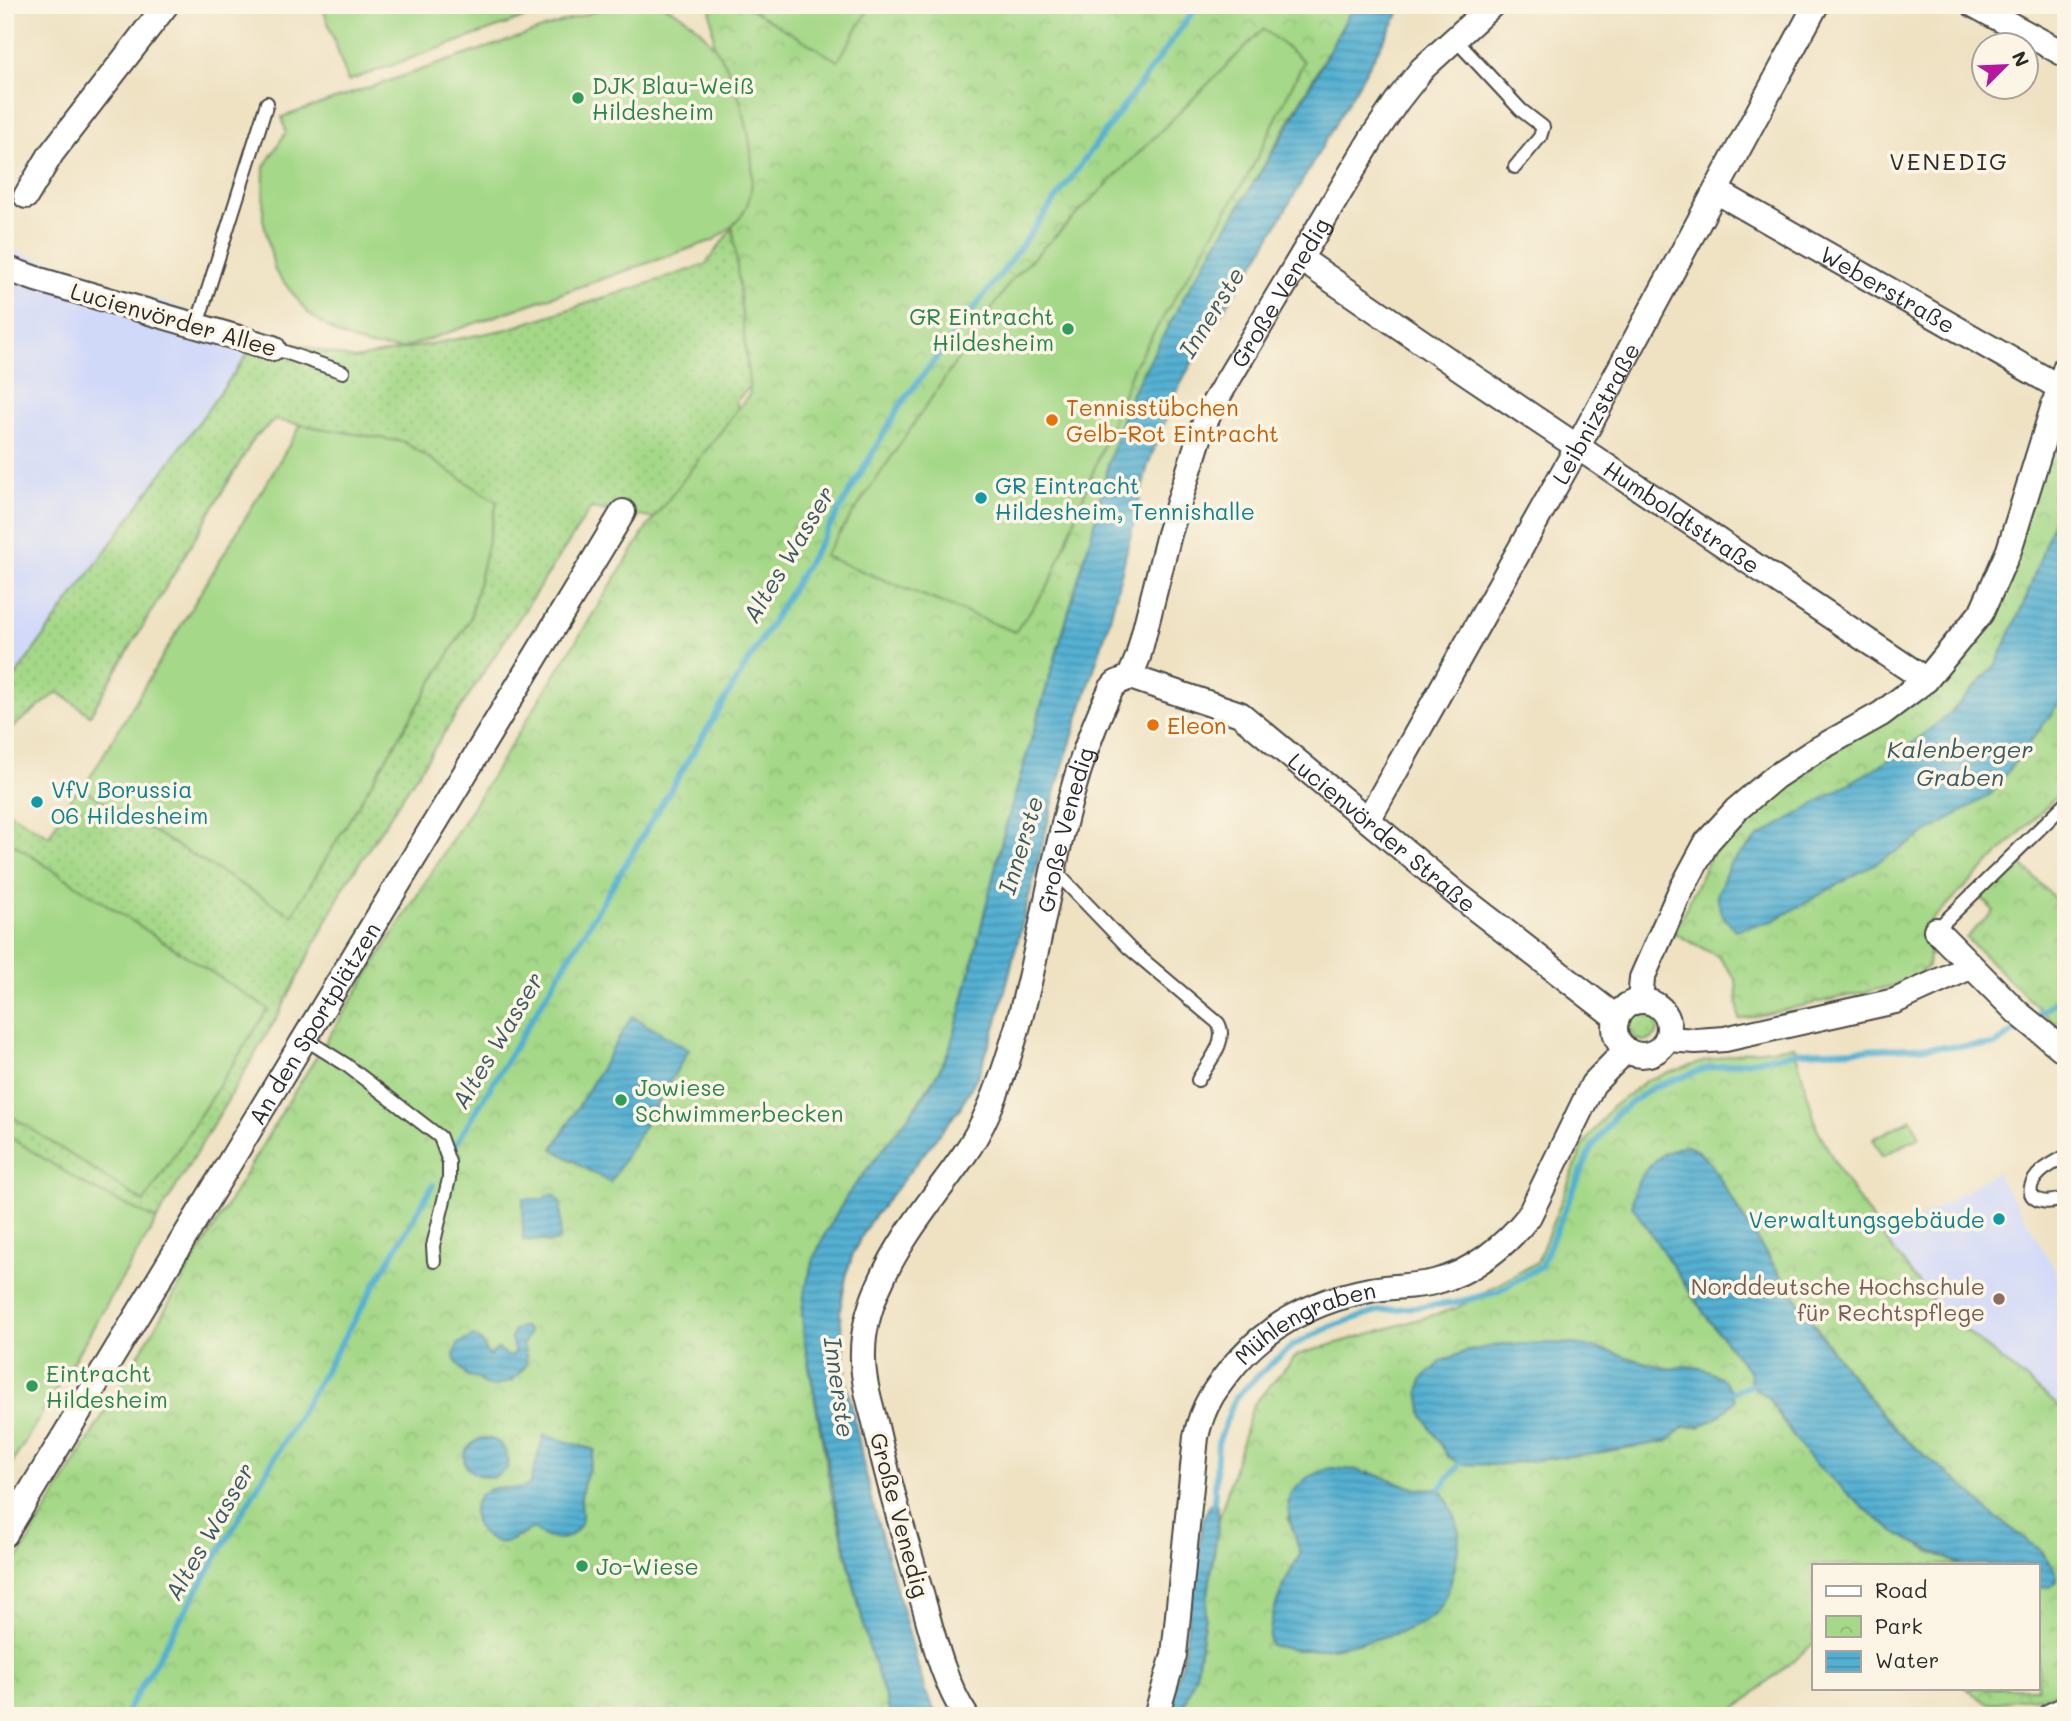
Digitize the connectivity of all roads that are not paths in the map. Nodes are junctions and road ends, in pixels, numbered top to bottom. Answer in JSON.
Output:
{"nodes":[{"id":1,"x":1492,"y":5,"type":"edge"},
{"id":2,"x":1815,"y":5,"type":"edge"},
{"id":3,"x":1974,"y":5,"type":"edge"},
{"id":4,"x":166,"y":6,"type":"edge"},
{"id":5,"x":1454,"y":38,"type":"junction"},
{"id":6,"x":2066,"y":55,"type":"edge"},
{"id":7,"x":267,"y":103,"type":"dead end"},
{"id":8,"x":1515,"y":167,"type":"dead end"},
{"id":9,"x":1716,"y":191,"type":"junction"},
{"id":10,"x":26,"y":196,"type":"dead end"},
{"id":11,"x":1301,"y":259,"type":"junction"},
{"id":12,"x":5,"y":268,"type":"edge"},
{"id":13,"x":197,"y":325,"type":"junction"},
{"id":14,"x":273,"y":348,"type":"joint"},
{"id":15,"x":343,"y":372,"type":"dead end"},
{"id":16,"x":2062,"y":376,"type":"edge"},
{"id":17,"x":1578,"y":446,"type":"junction"},
{"id":18,"x":623,"y":512,"type":"dead end"},
{"id":19,"x":1130,"y":677,"type":"junction"},
{"id":20,"x":1926,"y":680,"type":"junction"},
{"id":21,"x":2066,"y":803,"type":"edge"},
{"id":22,"x":1368,"y":820,"type":"junction"},
{"id":23,"x":1054,"y":869,"type":"junction"},
{"id":24,"x":1936,"y":930,"type":"joint"},
{"id":25,"x":1970,"y":967,"type":"junction"},
{"id":26,"x":1640,"y":1001,"type":"junction"},
{"id":27,"x":1617,"y":1018,"type":"junction"},
{"id":28,"x":305,"y":1039,"type":"junction"},
{"id":29,"x":1667,"y":1039,"type":"junction"},
{"id":30,"x":2059,"y":1047,"type":"edge"},
{"id":31,"x":1626,"y":1050,"type":"junction"},
{"id":32,"x":1198,"y":1080,"type":"dead end"},
{"id":33,"x":2066,"y":1156,"type":"edge"},
{"id":34,"x":2066,"y":1197,"type":"edge"},
{"id":35,"x":434,"y":1261,"type":"dead end"},
{"id":36,"x":5,"y":1534,"type":"edge"},
{"id":37,"x":2066,"y":1709,"type":"edge"},
{"id":38,"x":966,"y":1716,"type":"edge"},
{"id":39,"x":1156,"y":1716,"type":"edge"},
{"id":40,"x":2050,"y":1716,"type":"edge"}],
"edges":[{"from":1,"to":5,"type":"street","name":"Große Venedig"},
{"from":2,"to":9,"type":"street","name":"Leibnizstraße"},
{"from":3,"to":6,"type":"street"},
{"from":4,"to":10,"type":"street"},
{"from":5,"to":8,"type":"lane"},
{"from":5,"to":11,"type":"street","name":"Große Venedig"},
{"from":7,"to":13,"type":"lane"},
{"from":9,"to":16,"type":"street","name":"Weberstraße"},
{"from":9,"to":17,"type":"street","name":"Leibnizstraße"},
{"from":11,"to":17,"type":"street","name":"Humboldtstraße"},
{"from":11,"to":19,"type":"street","name":"Große Venedig"},
{"from":12,"to":13,"type":"street","name":"Lucienvörder Allee"},
{"from":13,"to":14,"type":"street","name":"Lucienvörder Allee"},
{"from":14,"to":15,"type":"lane","name":"Lucienvörder Allee"},
{"from":16,"to":20,"type":"street"},
{"from":17,"to":20,"type":"street","name":"Humboldtstraße"},
{"from":17,"to":22,"type":"street","name":"Leibnizstraße"},
{"from":18,"to":28,"type":"street","name":"An den Sportplätzen"},
{"from":19,"to":22,"type":"street","name":"Lucienvörder Straße"},
{"from":19,"to":23,"type":"street","name":"Große Venedig"},
{"from":20,"to":26,"type":"street"},
{"from":21,"to":24,"type":"lane"},
{"from":22,"to":27,"type":"street","name":"Lucienvörder Straße"},
{"from":23,"to":32,"type":"lane"},
{"from":23,"to":38,"type":"street","name":"Große Venedig"},
{"from":24,"to":25,"type":"street"},
{"from":25,"to":29,"type":"street"},
{"from":25,"to":30,"type":"street"},
{"from":26,"to":27,"type":"street"},
{"from":26,"to":29,"type":"street"},
{"from":27,"to":31,"type":"street"},
{"from":28,"to":35,"type":"lane"},
{"from":28,"to":36,"type":"street","name":"An den Sportplätzen"},
{"from":29,"to":31,"type":"street"},
{"from":31,"to":39,"type":"street","name":"Mühlengraben"},
{"from":33,"to":34,"type":"lane"},
{"from":37,"to":40,"type":"street"}]}
